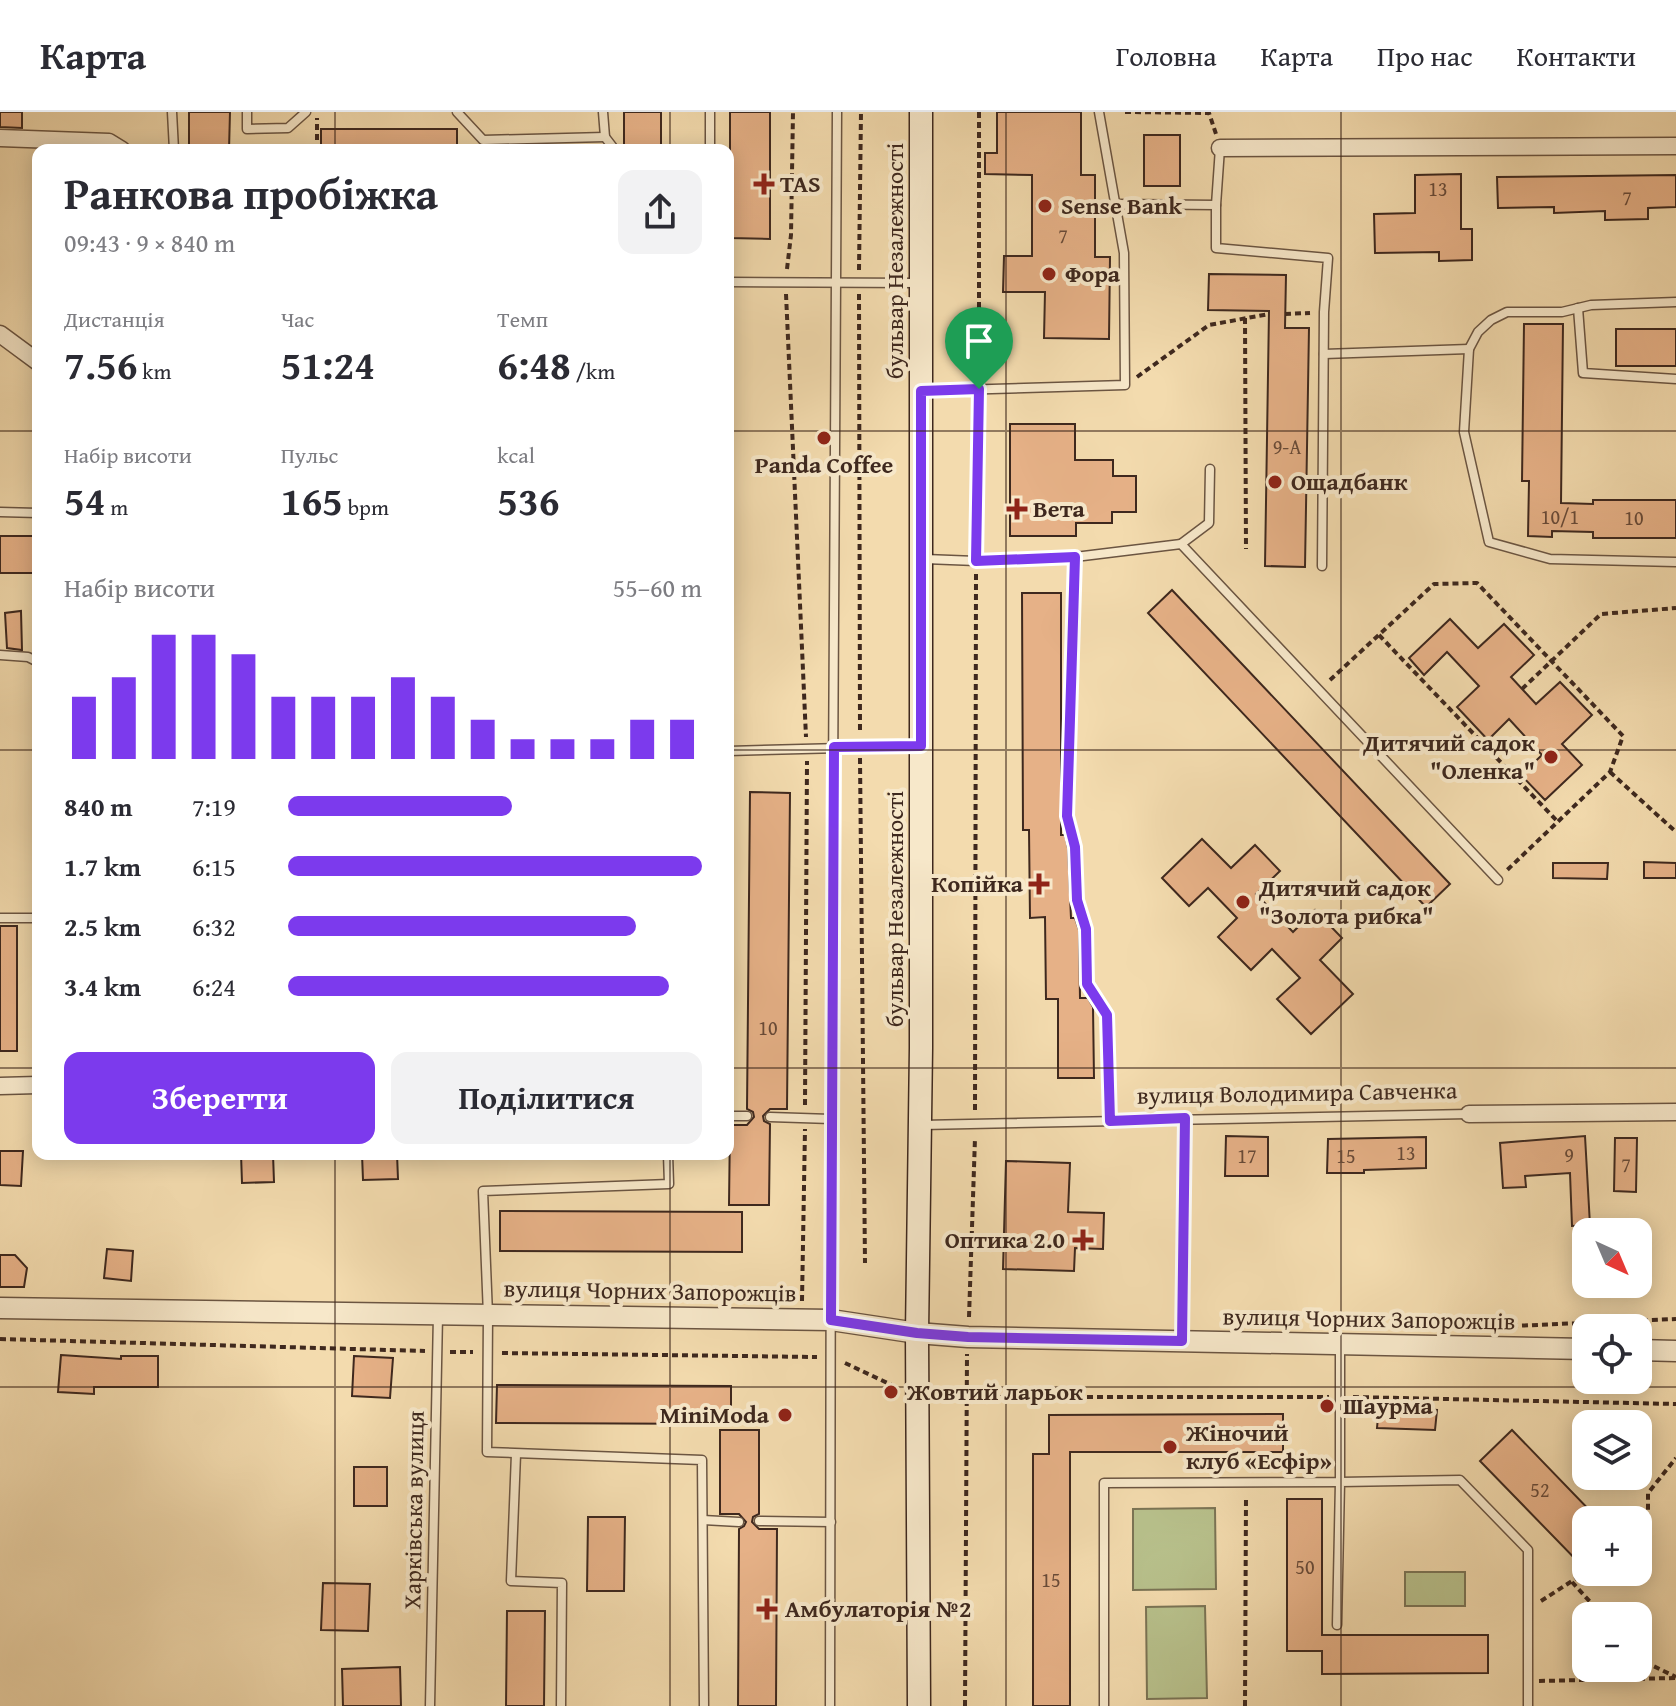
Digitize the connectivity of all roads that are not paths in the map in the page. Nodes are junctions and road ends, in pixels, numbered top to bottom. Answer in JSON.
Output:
{"nodes":[{"id":1,"x":172,"y":112,"type":"edge"},
{"id":2,"x":247,"y":112,"type":"edge"},
{"id":3,"x":306,"y":112,"type":"edge"},
{"id":4,"x":457,"y":112,"type":"edge"},
{"id":5,"x":603,"y":112,"type":"edge"},
{"id":6,"x":710,"y":112,"type":"edge"},
{"id":7,"x":837,"y":112,"type":"edge"},
{"id":8,"x":921,"y":112,"type":"edge"},
{"id":9,"x":1099,"y":112,"type":"edge"},
{"id":10,"x":605,"y":137,"type":"junction"},
{"id":11,"x":0,"y":138,"type":"edge"},
{"id":12,"x":112,"y":144,"type":"edge"},
{"id":13,"x":174,"y":144,"type":"edge"},
{"id":14,"x":610,"y":144,"type":"edge"},
{"id":15,"x":710,"y":144,"type":"edge"},
{"id":16,"x":1676,"y":146,"type":"edge"},
{"id":17,"x":1220,"y":148,"type":"joint"},
{"id":18,"x":1115,"y":204,"type":"junction"},
{"id":19,"x":1216,"y":205,"type":"junction"},
{"id":20,"x":734,"y":282,"type":"edge"},
{"id":21,"x":920,"y":283,"type":"junction"},
{"id":22,"x":836,"y":284,"type":"junction"},
{"id":23,"x":1676,"y":302,"type":"edge"},
{"id":24,"x":1578,"y":308,"type":"junction"},
{"id":25,"x":0,"y":334,"type":"edge"},
{"id":26,"x":1469,"y":349,"type":"junction"},
{"id":27,"x":1324,"y":354,"type":"junction"},
{"id":28,"x":32,"y":358,"type":"edge"},
{"id":29,"x":1676,"y":379,"type":"edge"},
{"id":30,"x":921,"y":391,"type":"junction"},
{"id":31,"x":1210,"y":469,"type":"dead end"},
{"id":32,"x":0,"y":512,"type":"edge"},
{"id":33,"x":32,"y":513,"type":"edge"},
{"id":34,"x":1181,"y":544,"type":"junction"},
{"id":35,"x":1075,"y":557,"type":"junction"},
{"id":36,"x":921,"y":559,"type":"junction"},
{"id":37,"x":1676,"y":562,"type":"edge"},
{"id":38,"x":1322,"y":566,"type":"dead end"},
{"id":39,"x":0,"y":655,"type":"edge"},
{"id":40,"x":32,"y":659,"type":"edge"},
{"id":41,"x":921,"y":746,"type":"junction"},
{"id":42,"x":834,"y":747,"type":"junction"},
{"id":43,"x":734,"y":751,"type":"edge"},
{"id":44,"x":1498,"y":880,"type":"road end"},
{"id":45,"x":0,"y":918,"type":"edge"},
{"id":46,"x":32,"y":918,"type":"edge"},
{"id":47,"x":32,"y":1085,"type":"edge"},
{"id":48,"x":0,"y":1086,"type":"edge"},
{"id":49,"x":1676,"y":1112,"type":"edge"},
{"id":50,"x":1469,"y":1114,"type":"joint"},
{"id":51,"x":734,"y":1116,"type":"edge"},
{"id":52,"x":747,"y":1116,"type":"dead end"},
{"id":53,"x":770,"y":1117,"type":"dead end"},
{"id":54,"x":831,"y":1119,"type":"junction"},
{"id":55,"x":1110,"y":1121,"type":"junction"},
{"id":56,"x":920,"y":1125,"type":"junction"},
{"id":57,"x":668,"y":1160,"type":"edge"},
{"id":58,"x":0,"y":1308,"type":"edge"},
{"id":59,"x":438,"y":1314,"type":"junction"},
{"id":60,"x":488,"y":1315,"type":"junction"},
{"id":61,"x":831,"y":1320,"type":"junction"},
{"id":62,"x":917,"y":1333,"type":"junction"},
{"id":63,"x":1340,"y":1344,"type":"junction"},
{"id":64,"x":1572,"y":1349,"type":"edge"},
{"id":65,"x":1652,"y":1350,"type":"edge"},
{"id":66,"x":1676,"y":1351,"type":"edge"},
{"id":67,"x":516,"y":1454,"type":"junction"},
{"id":68,"x":1340,"y":1482,"type":"junction"},
{"id":69,"x":703,"y":1520,"type":"junction"},
{"id":70,"x":759,"y":1521,"type":"dead end"},
{"id":71,"x":739,"y":1522,"type":"dead end"},
{"id":72,"x":831,"y":1522,"type":"junction"},
{"id":73,"x":1337,"y":1625,"type":"dead end"},
{"id":74,"x":430,"y":1706,"type":"edge"},
{"id":75,"x":561,"y":1706,"type":"edge"},
{"id":76,"x":704,"y":1706,"type":"edge"},
{"id":77,"x":830,"y":1706,"type":"edge"},
{"id":78,"x":919,"y":1706,"type":"edge"},
{"id":79,"x":1104,"y":1706,"type":"edge"},
{"id":80,"x":1528,"y":1706,"type":"edge"}],
"edges":[{"from":1,"to":13,"type":"lane"},
{"from":2,"to":3,"type":"lane"},
{"from":4,"to":10,"type":"lane"},
{"from":5,"to":10,"type":"lane"},
{"from":6,"to":15,"type":"lane"},
{"from":7,"to":22,"type":"lane"},
{"from":8,"to":21,"type":"main road","name":"бульвар Незалежності"},
{"from":9,"to":18,"type":"lane"},
{"from":10,"to":14,"type":"lane"},
{"from":11,"to":12,"type":"street"},
{"from":16,"to":17,"type":"street"},
{"from":17,"to":19,"type":"lane"},
{"from":18,"to":19,"type":"lane"},
{"from":18,"to":30,"type":"lane"},
{"from":19,"to":27,"type":"lane"},
{"from":20,"to":22,"type":"lane"},
{"from":21,"to":22,"type":"lane"},
{"from":21,"to":30,"type":"main road","name":"бульвар Незалежності"},
{"from":22,"to":42,"type":"lane"},
{"from":23,"to":24,"type":"lane"},
{"from":24,"to":26,"type":"lane"},
{"from":24,"to":29,"type":"lane"},
{"from":25,"to":28,"type":"street"},
{"from":26,"to":27,"type":"lane"},
{"from":26,"to":37,"type":"lane"},
{"from":27,"to":38,"type":"lane"},
{"from":30,"to":36,"type":"main road","name":"бульвар Незалежності"},
{"from":31,"to":34,"type":"lane"},
{"from":32,"to":33,"type":"lane"},
{"from":34,"to":35,"type":"lane"},
{"from":34,"to":44,"type":"lane"},
{"from":35,"to":36,"type":"lane"},
{"from":35,"to":55,"type":"lane"},
{"from":36,"to":41,"type":"main road","name":"бульвар Незалежності"},
{"from":39,"to":40,"type":"lane"},
{"from":41,"to":42,"type":"lane"},
{"from":41,"to":56,"type":"main road","name":"бульвар Незалежності"},
{"from":42,"to":43,"type":"lane"},
{"from":42,"to":54,"type":"lane"},
{"from":45,"to":46,"type":"lane"},
{"from":47,"to":48,"type":"street"},
{"from":49,"to":50,"type":"street","name":"вулиця Володимира Савченка"},
{"from":50,"to":55,"type":"lane","name":"вулиця Володимира Савченка"},
{"from":51,"to":52,"type":"lane"},
{"from":53,"to":54,"type":"lane"},
{"from":54,"to":61,"type":"lane"},
{"from":55,"to":56,"type":"lane","name":"вулиця Володимира Савченка"},
{"from":56,"to":62,"type":"main road","name":"бульвар Незалежності"},
{"from":57,"to":60,"type":"lane"},
{"from":58,"to":59,"type":"street","name":"вулиця Чорних Запорожців"},
{"from":59,"to":60,"type":"street","name":"вулиця Чорних Запорожців"},
{"from":59,"to":74,"type":"lane","name":"Харківська вулиця"},
{"from":60,"to":61,"type":"street","name":"вулиця Чорних Запорожців"},
{"from":60,"to":67,"type":"lane"},
{"from":61,"to":62,"type":"street","name":"вулиця Чорних Запорожців"},
{"from":61,"to":72,"type":"lane"},
{"from":62,"to":63,"type":"street","name":"вулиця Чорних Запорожців"},
{"from":62,"to":78,"type":"main road","name":"бульвар Незалежності"},
{"from":63,"to":64,"type":"street","name":"вулиця Чорних Запорожців"},
{"from":63,"to":68,"type":"lane"},
{"from":65,"to":66,"type":"street"},
{"from":67,"to":69,"type":"lane"},
{"from":67,"to":75,"type":"lane"},
{"from":68,"to":73,"type":"lane"},
{"from":68,"to":79,"type":"lane"},
{"from":68,"to":80,"type":"lane"},
{"from":69,"to":71,"type":"lane"},
{"from":69,"to":76,"type":"lane"},
{"from":70,"to":72,"type":"lane"},
{"from":72,"to":77,"type":"lane"}]}
